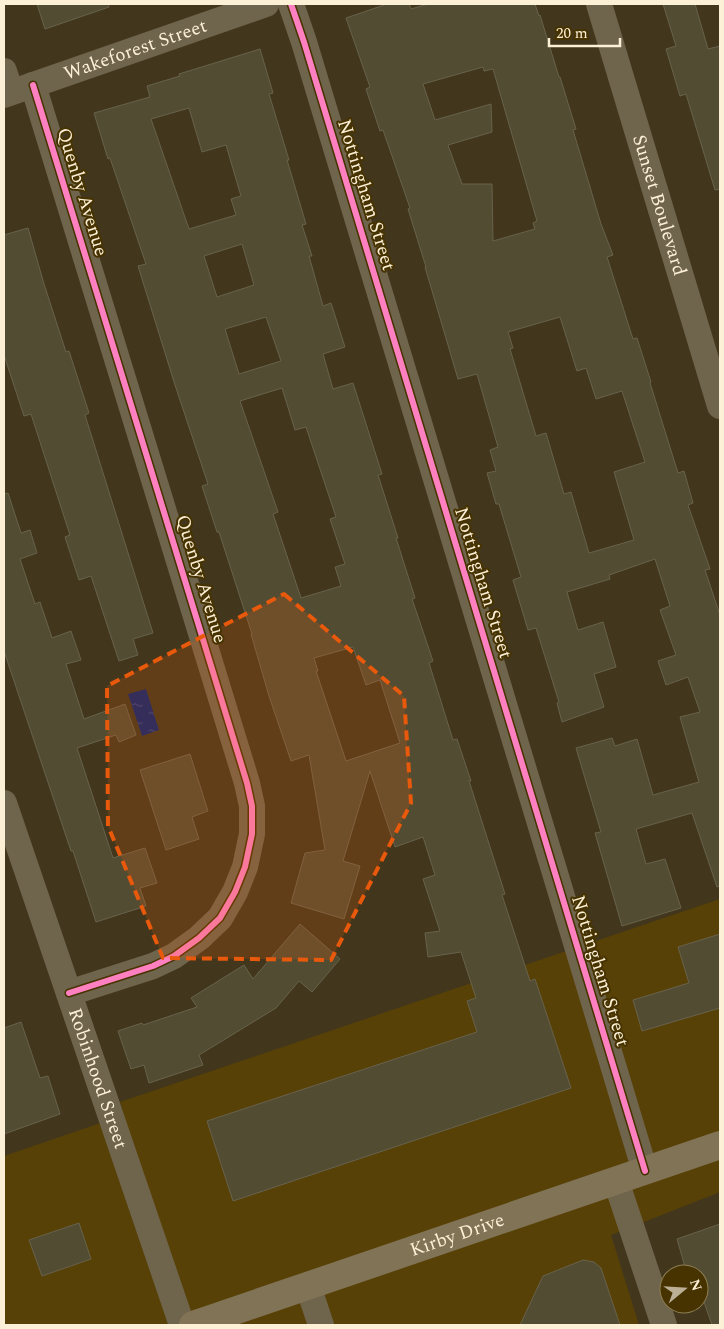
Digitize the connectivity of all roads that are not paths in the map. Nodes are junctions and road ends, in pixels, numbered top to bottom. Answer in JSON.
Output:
{"nodes":[{"id":1,"x":266,"y":4,"type":"edge"},
{"id":2,"x":291,"y":4,"type":"edge"},
{"id":3,"x":599,"y":4,"type":"edge"},
{"id":4,"x":13,"y":86,"type":"edge"},
{"id":5,"x":720,"y":406,"type":"edge"},
{"id":6,"x":4,"y":803,"type":"edge"},
{"id":7,"x":69,"y":993,"type":"junction"},
{"id":8,"x":720,"y":1146,"type":"edge"},
{"id":9,"x":645,"y":1171,"type":"junction"},
{"id":10,"x":616,"y":1181,"type":"junction"},
{"id":11,"x":308,"y":1286,"type":"junction"},
{"id":12,"x":182,"y":1325,"type":"edge"},
{"id":13,"x":193,"y":1325,"type":"edge"},
{"id":14,"x":322,"y":1325,"type":"edge"},
{"id":15,"x":664,"y":1325,"type":"edge"}],
"edges":[{"from":1,"to":4,"type":"street","name":"Wakeforest Street"},
{"from":2,"to":9,"type":"street","name":"Nottingham Street"},
{"from":3,"to":5,"type":"street","name":"Sunset Boulevard"},
{"from":4,"to":7,"type":"street","name":"Quenby Avenue"},
{"from":6,"to":7,"type":"street","name":"Robinhood Street"},
{"from":7,"to":12,"type":"street","name":"Robinhood Street"},
{"from":8,"to":9,"type":"main road","name":"Kirby Drive"},
{"from":9,"to":10,"type":"main road","name":"Kirby Drive"},
{"from":10,"to":11,"type":"main road","name":"Kirby Drive"},
{"from":10,"to":15,"type":"street"},
{"from":11,"to":13,"type":"main road","name":"Kirby Drive"},
{"from":11,"to":14,"type":"street"}]}
